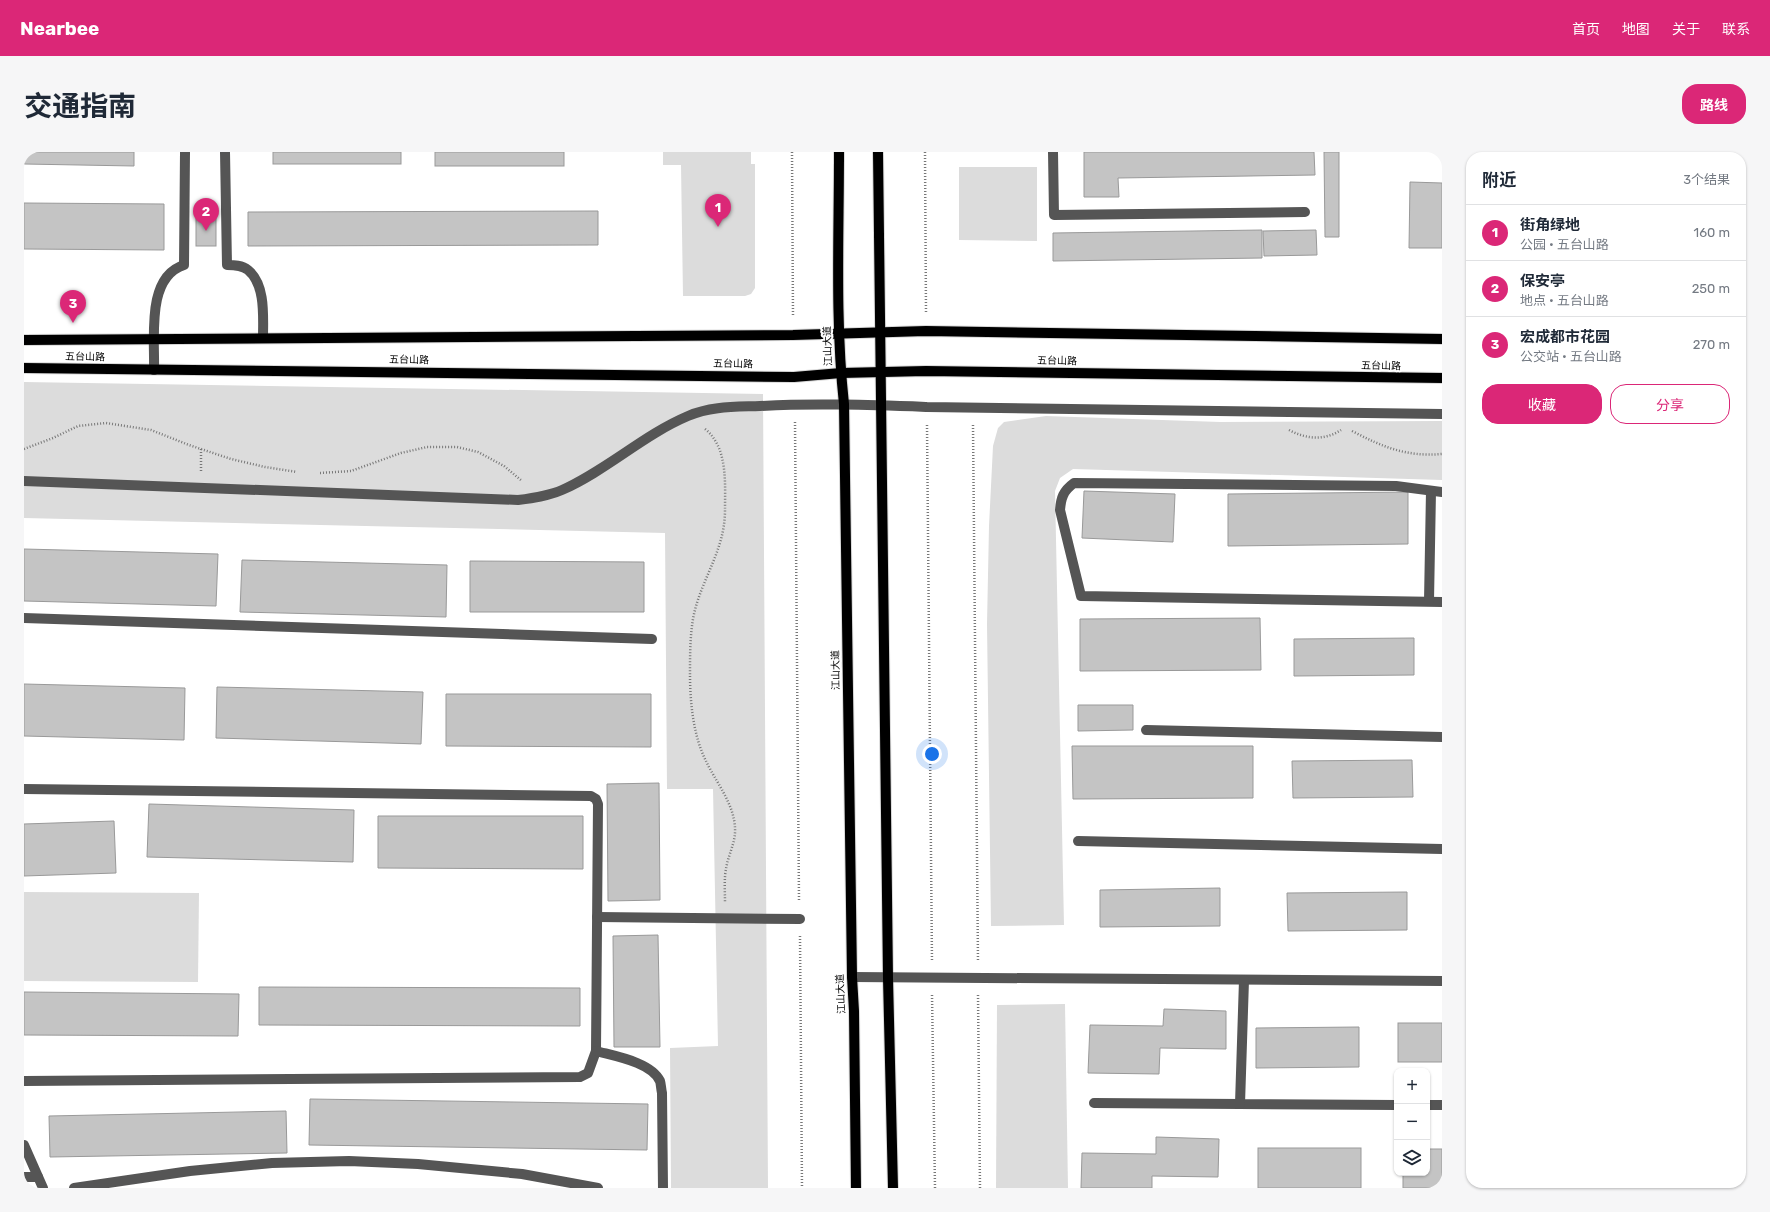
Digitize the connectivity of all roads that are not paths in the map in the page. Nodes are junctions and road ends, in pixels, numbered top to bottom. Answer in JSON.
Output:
{"nodes":[{"id":1,"x":185,"y":152,"type":"edge"},
{"id":2,"x":225,"y":152,"type":"edge"},
{"id":3,"x":839,"y":152,"type":"edge"},
{"id":4,"x":878,"y":152,"type":"edge"},
{"id":5,"x":1053,"y":152,"type":"edge"},
{"id":6,"x":1305,"y":212,"type":"dead end"},
{"id":7,"x":881,"y":331,"type":"junction"},
{"id":8,"x":840,"y":333,"type":"junction"},
{"id":9,"x":263,"y":338,"type":"junction"},
{"id":10,"x":155,"y":339,"type":"junction"},
{"id":11,"x":1442,"y":339,"type":"edge"},
{"id":12,"x":24,"y":340,"type":"edge"},
{"id":13,"x":24,"y":368,"type":"edge"},
{"id":14,"x":154,"y":370,"type":"junction"},
{"id":15,"x":880,"y":372,"type":"junction"},
{"id":16,"x":841,"y":373,"type":"junction"},
{"id":17,"x":1442,"y":378,"type":"edge"},
{"id":18,"x":844,"y":404,"type":"junction"},
{"id":19,"x":880,"y":405,"type":"junction"},
{"id":20,"x":1442,"y":414,"type":"edge"},
{"id":21,"x":24,"y":481,"type":"edge"},
{"id":22,"x":1431,"y":491,"type":"junction"},
{"id":23,"x":1442,"y":492,"type":"edge"},
{"id":24,"x":1429,"y":601,"type":"junction"},
{"id":25,"x":1442,"y":602,"type":"edge"},
{"id":26,"x":24,"y":618,"type":"edge"},
{"id":27,"x":652,"y":640,"type":"dead end"},
{"id":28,"x":1146,"y":730,"type":"dead end"},
{"id":29,"x":1442,"y":737,"type":"edge"},
{"id":30,"x":24,"y":789,"type":"edge"},
{"id":31,"x":1078,"y":841,"type":"dead end"},
{"id":32,"x":1442,"y":849,"type":"edge"},
{"id":33,"x":597,"y":917,"type":"junction"},
{"id":34,"x":800,"y":919,"type":"road end"},
{"id":35,"x":852,"y":977,"type":"junction"},
{"id":36,"x":888,"y":978,"type":"junction"},
{"id":37,"x":1244,"y":980,"type":"junction"},
{"id":38,"x":1442,"y":981,"type":"edge"},
{"id":39,"x":596,"y":1051,"type":"junction"},
{"id":40,"x":24,"y":1081,"type":"edge"},
{"id":41,"x":1094,"y":1103,"type":"dead end"},
{"id":42,"x":1240,"y":1104,"type":"junction"},
{"id":43,"x":1394,"y":1105,"type":"edge"},
{"id":44,"x":1430,"y":1105,"type":"edge"},
{"id":45,"x":1442,"y":1105,"type":"edge"},
{"id":46,"x":24,"y":1145,"type":"edge"},
{"id":47,"x":24,"y":1177,"type":"edge"},
{"id":48,"x":38,"y":1177,"type":"junction"},
{"id":49,"x":43,"y":1188,"type":"edge"},
{"id":50,"x":74,"y":1188,"type":"edge"},
{"id":51,"x":598,"y":1188,"type":"edge"},
{"id":52,"x":663,"y":1188,"type":"edge"},
{"id":53,"x":856,"y":1188,"type":"edge"},
{"id":54,"x":893,"y":1188,"type":"edge"}],
"edges":[{"from":1,"to":10,"type":"lane"},
{"from":2,"to":9,"type":"lane"},
{"from":3,"to":8,"type":"main road","name":"江山大道"},
{"from":4,"to":7,"type":"main road"},
{"from":5,"to":6,"type":"lane"},
{"from":7,"to":8,"type":"main road","name":"五台山路"},
{"from":7,"to":11,"type":"main road","name":"五台山路"},
{"from":7,"to":15,"type":"main road"},
{"from":8,"to":9,"type":"main road","name":"五台山路"},
{"from":8,"to":16,"type":"main road","name":"江山大道"},
{"from":9,"to":10,"type":"main road","name":"五台山路"},
{"from":10,"to":12,"type":"main road","name":"五台山路"},
{"from":10,"to":14,"type":"lane"},
{"from":13,"to":14,"type":"main road","name":"五台山路"},
{"from":14,"to":16,"type":"main road","name":"五台山路"},
{"from":15,"to":16,"type":"main road","name":"五台山路"},
{"from":15,"to":17,"type":"main road","name":"五台山路"},
{"from":15,"to":19,"type":"main road"},
{"from":16,"to":18,"type":"main road","name":"江山大道"},
{"from":18,"to":19,"type":"lane"},
{"from":18,"to":21,"type":"lane"},
{"from":18,"to":35,"type":"main road","name":"江山大道"},
{"from":19,"to":20,"type":"lane"},
{"from":19,"to":36,"type":"main road"},
{"from":22,"to":23,"type":"lane"},
{"from":22,"to":24,"type":"lane"},
{"from":22,"to":24,"type":"lane"},
{"from":24,"to":25,"type":"lane"},
{"from":26,"to":27,"type":"lane"},
{"from":28,"to":29,"type":"lane"},
{"from":30,"to":33,"type":"lane"},
{"from":31,"to":32,"type":"lane"},
{"from":33,"to":34,"type":"lane"},
{"from":33,"to":39,"type":"lane"},
{"from":35,"to":36,"type":"lane"},
{"from":35,"to":53,"type":"main road","name":"江山大道"},
{"from":36,"to":37,"type":"lane"},
{"from":36,"to":54,"type":"main road"},
{"from":37,"to":38,"type":"lane"},
{"from":37,"to":42,"type":"lane"},
{"from":39,"to":40,"type":"lane"},
{"from":39,"to":52,"type":"lane"},
{"from":41,"to":42,"type":"lane"},
{"from":42,"to":43,"type":"lane"},
{"from":44,"to":45,"type":"lane"},
{"from":46,"to":48,"type":"lane"},
{"from":47,"to":48,"type":"lane"},
{"from":48,"to":49,"type":"lane"},
{"from":50,"to":51,"type":"lane"}]}
